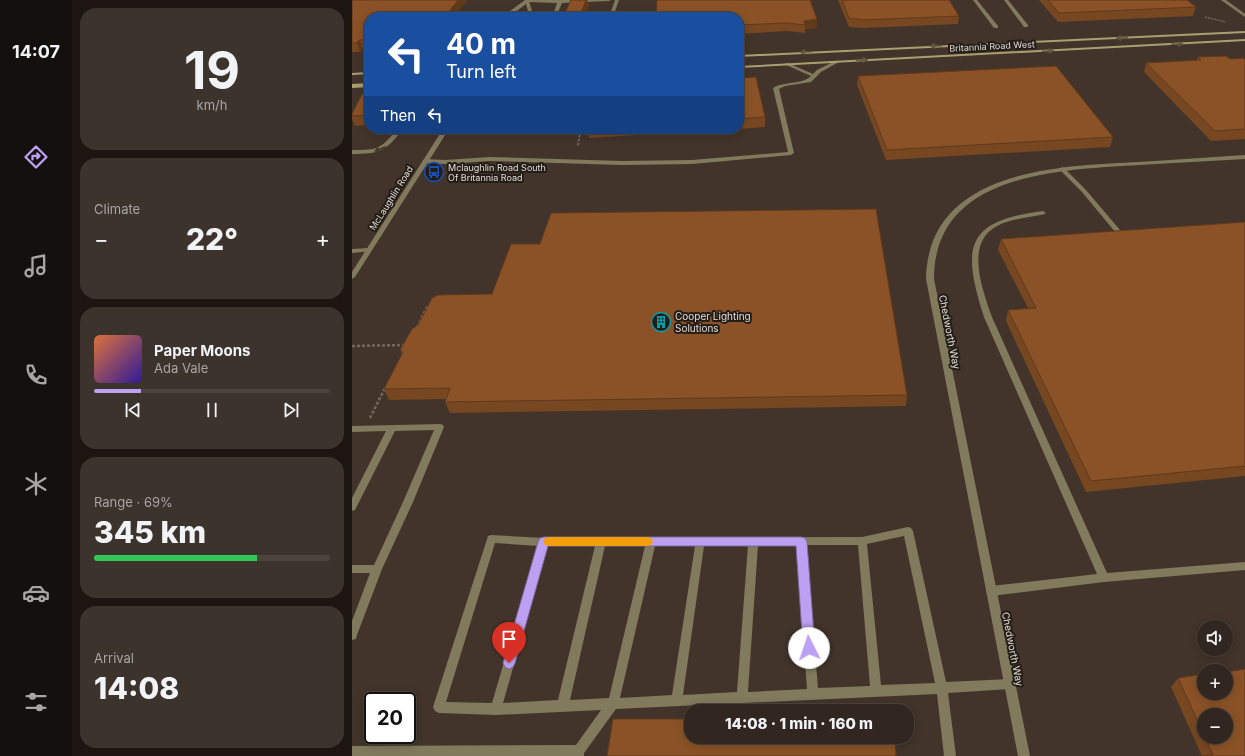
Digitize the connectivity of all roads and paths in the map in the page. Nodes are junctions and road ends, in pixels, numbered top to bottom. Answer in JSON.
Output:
{"nodes":[{"id":1,"x":609,"y":0,"type":"edge"},
{"id":2,"x":617,"y":0,"type":"edge"},
{"id":3,"x":975,"y":0,"type":"edge"},
{"id":4,"x":1006,"y":0,"type":"edge"},
{"id":5,"x":1223,"y":0,"type":"edge"},
{"id":6,"x":528,"y":1,"type":"edge"},
{"id":7,"x":560,"y":2,"type":"junction"},
{"id":8,"x":512,"y":12,"type":"edge"},
{"id":9,"x":530,"y":12,"type":"edge"},
{"id":10,"x":556,"y":12,"type":"edge"},
{"id":11,"x":613,"y":12,"type":"edge"},
{"id":12,"x":1245,"y":16,"type":"edge"},
{"id":13,"x":1205,"y":17,"type":"dead end"},
{"id":14,"x":1227,"y":22,"type":"dead end"},
{"id":15,"x":1026,"y":26,"type":"dead end"},
{"id":16,"x":996,"y":27,"type":"dead end"},
{"id":17,"x":1245,"y":32,"type":"edge"},
{"id":18,"x":1245,"y":40,"type":"edge"},
{"id":19,"x":744,"y":56,"type":"edge"},
{"id":20,"x":837,"y":62,"type":"junction"},
{"id":21,"x":786,"y":64,"type":"junction"},
{"id":22,"x":744,"y":67,"type":"edge"},
{"id":23,"x":364,"y":73,"type":"edge"},
{"id":24,"x":352,"y":74,"type":"edge"},
{"id":25,"x":814,"y":76,"type":"junction"},
{"id":26,"x":810,"y":81,"type":"junction"},
{"id":27,"x":364,"y":85,"type":"edge"},
{"id":28,"x":352,"y":86,"type":"edge"},
{"id":29,"x":814,"y":86,"type":"dead end"},
{"id":30,"x":396,"y":134,"type":"edge"},
{"id":31,"x":443,"y":134,"type":"edge"},
{"id":32,"x":580,"y":134,"type":"edge"},
{"id":33,"x":578,"y":146,"type":"dead end"},
{"id":34,"x":352,"y":152,"type":"edge"},
{"id":35,"x":1245,"y":157,"type":"edge"},
{"id":36,"x":425,"y":161,"type":"junction"},
{"id":37,"x":1062,"y":169,"type":"junction"},
{"id":38,"x":1043,"y":213,"type":"dead end"},
{"id":39,"x":1134,"y":231,"type":"edge"},
{"id":40,"x":369,"y":250,"type":"junction"},
{"id":41,"x":352,"y":251,"type":"edge"},
{"id":42,"x":352,"y":277,"type":"edge"},
{"id":43,"x":433,"y":304,"type":"edge"},
{"id":44,"x":414,"y":332,"type":"edge"},
{"id":45,"x":352,"y":346,"type":"edge"},
{"id":46,"x":404,"y":352,"type":"edge"},
{"id":47,"x":385,"y":387,"type":"edge"},
{"id":48,"x":392,"y":428,"type":"junction"},
{"id":49,"x":352,"y":429,"type":"edge"},
{"id":50,"x":364,"y":429,"type":"junction"},
{"id":51,"x":352,"y":507,"type":"edge"},
{"id":52,"x":753,"y":541,"type":"junction"},
{"id":53,"x":862,"y":541,"type":"junction"},
{"id":54,"x":544,"y":542,"type":"junction"},
{"id":55,"x":602,"y":542,"type":"junction"},
{"id":56,"x":651,"y":542,"type":"junction"},
{"id":57,"x":700,"y":542,"type":"junction"},
{"id":58,"x":801,"y":542,"type":"junction"},
{"id":59,"x":1245,"y":566,"type":"edge"},
{"id":60,"x":352,"y":569,"type":"edge"},
{"id":61,"x":377,"y":569,"type":"junction"},
{"id":62,"x":1104,"y":578,"type":"junction"},
{"id":63,"x":992,"y":591,"type":"junction"},
{"id":64,"x":352,"y":635,"type":"edge"},
{"id":65,"x":1010,"y":684,"type":"junction"},
{"id":66,"x":942,"y":688,"type":"junction"},
{"id":67,"x":876,"y":691,"type":"junction"},
{"id":68,"x":812,"y":694,"type":"junction"},
{"id":69,"x":742,"y":697,"type":"junction"},
{"id":70,"x":677,"y":700,"type":"junction"},
{"id":71,"x":613,"y":703,"type":"junction"},
{"id":72,"x":563,"y":705,"type":"junction"},
{"id":73,"x":496,"y":709,"type":"junction"},
{"id":74,"x":352,"y":752,"type":"edge"},
{"id":75,"x":578,"y":754,"type":"edge"},
{"id":76,"x":950,"y":756,"type":"edge"},
{"id":77,"x":1024,"y":756,"type":"edge"}],
"edges":[{"from":1,"to":7,"type":"street"},
{"from":2,"to":11,"type":"street"},
{"from":3,"to":16,"type":"street"},
{"from":4,"to":15,"type":"street"},
{"from":5,"to":12,"type":"street"},
{"from":6,"to":7,"type":"street"},
{"from":6,"to":8,"type":"street"},
{"from":6,"to":9,"type":"street"},
{"from":7,"to":10,"type":"street"},
{"from":13,"to":14,"type":"path"},
{"from":17,"to":19,"type":"main road","name":"Britannia Road West","one_way":true},
{"from":20,"to":18,"type":"main road","name":"Britannia Road West","one_way":true},
{"from":20,"to":21,"type":"main road","name":"Britannia Road West"},
{"from":20,"to":25,"type":"street"},
{"from":21,"to":22,"type":"main road","name":"Britannia Road West"},
{"from":21,"to":25,"type":"street"},
{"from":23,"to":24,"type":"main road"},
{"from":25,"to":26,"type":"street"},
{"from":26,"to":29,"type":"street"},
{"from":26,"to":36,"type":"street"},
{"from":27,"to":28,"type":"main road"},
{"from":30,"to":34,"type":"street","one_way":true},
{"from":31,"to":36,"type":"street","name":"McLaughlin Road"},
{"from":32,"to":33,"type":"path"},
{"from":35,"to":37,"type":"street","name":"Chedworth Way"},
{"from":36,"to":40,"type":"street","name":"McLaughlin Road"},
{"from":37,"to":39,"type":"street"},
{"from":37,"to":63,"type":"street","name":"Chedworth Way"},
{"from":38,"to":62,"type":"street"},
{"from":40,"to":41,"type":"street"},
{"from":40,"to":42,"type":"street","name":"McLaughlin Road"},
{"from":43,"to":44,"type":"path"},
{"from":45,"to":46,"type":"path"},
{"from":47,"to":50,"type":"path"},
{"from":48,"to":50,"type":"street"},
{"from":48,"to":51,"type":"street"},
{"from":48,"to":61,"type":"street"},
{"from":49,"to":50,"type":"street"},
{"from":52,"to":57,"type":"street"},
{"from":52,"to":58,"type":"street"},
{"from":52,"to":69,"type":"street"},
{"from":53,"to":58,"type":"street"},
{"from":53,"to":66,"type":"street"},
{"from":53,"to":67,"type":"street"},
{"from":54,"to":55,"type":"street"},
{"from":54,"to":73,"type":"street"},
{"from":54,"to":73,"type":"street"},
{"from":55,"to":56,"type":"street"},
{"from":55,"to":72,"type":"street"},
{"from":56,"to":57,"type":"street"},
{"from":56,"to":71,"type":"street"},
{"from":57,"to":70,"type":"street"},
{"from":58,"to":68,"type":"street"},
{"from":59,"to":62,"type":"street"},
{"from":60,"to":61,"type":"street"},
{"from":61,"to":64,"type":"street"},
{"from":62,"to":63,"type":"street"},
{"from":63,"to":65,"type":"street","name":"Chedworth Way"},
{"from":65,"to":66,"type":"street"},
{"from":65,"to":77,"type":"street","name":"Chedworth Way"},
{"from":66,"to":67,"type":"street"},
{"from":66,"to":76,"type":"street"},
{"from":67,"to":68,"type":"street"},
{"from":68,"to":69,"type":"street"},
{"from":69,"to":70,"type":"street"},
{"from":70,"to":71,"type":"street"},
{"from":71,"to":72,"type":"street"},
{"from":71,"to":75,"type":"street"},
{"from":72,"to":73,"type":"street"},
{"from":74,"to":75,"type":"street"}]}
